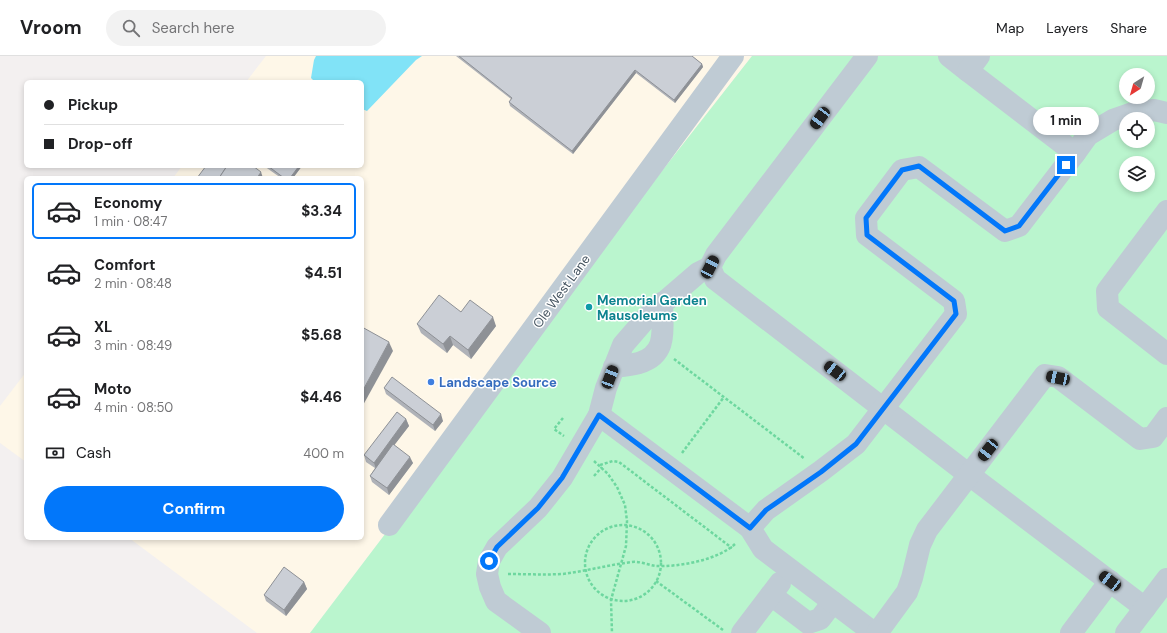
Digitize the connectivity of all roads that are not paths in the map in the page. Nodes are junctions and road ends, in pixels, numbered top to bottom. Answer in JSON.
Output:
{"nodes":[{"id":1,"x":733,"y":56,"type":"edge"},
{"id":2,"x":867,"y":56,"type":"edge"},
{"id":3,"x":949,"y":56,"type":"edge"},
{"id":4,"x":974,"y":63,"type":"edge"},
{"id":5,"x":1167,"y":113,"type":"edge"},
{"id":6,"x":1075,"y":153,"type":"junction"},
{"id":7,"x":1165,"y":218,"type":"edge"},
{"id":8,"x":710,"y":267,"type":"junction"},
{"id":9,"x":662,"y":303,"type":"junction"},
{"id":10,"x":1167,"y":354,"type":"edge"},
{"id":11,"x":614,"y":367,"type":"junction"},
{"id":12,"x":883,"y":408,"type":"junction"},
{"id":13,"x":599,"y":415,"type":"junction"},
{"id":14,"x":1167,"y":418,"type":"edge"},
{"id":15,"x":968,"y":474,"type":"junction"},
{"id":16,"x":389,"y":526,"type":"dead end"},
{"id":17,"x":750,"y":528,"type":"junction"},
{"id":18,"x":790,"y":570,"type":"junction"},
{"id":19,"x":1167,"y":579,"type":"edge"},
{"id":20,"x":1110,"y":581,"type":"junction"},
{"id":21,"x":771,"y":595,"type":"junction"},
{"id":22,"x":833,"y":602,"type":"junction"},
{"id":23,"x":1145,"y":608,"type":"junction"},
{"id":24,"x":540,"y":633,"type":"edge"},
{"id":25,"x":742,"y":633,"type":"edge"},
{"id":26,"x":874,"y":633,"type":"edge"},
{"id":27,"x":877,"y":633,"type":"edge"},
{"id":28,"x":1071,"y":633,"type":"edge"},
{"id":29,"x":1126,"y":633,"type":"edge"}],
"edges":[{"from":1,"to":16,"type":"street","name":"Ole West Lane"},
{"from":2,"to":8,"type":"street"},
{"from":3,"to":4,"type":"street"},
{"from":4,"to":6,"type":"street"},
{"from":5,"to":6,"type":"street"},
{"from":6,"to":12,"type":"street"},
{"from":7,"to":10,"type":"street"},
{"from":8,"to":9,"type":"street"},
{"from":8,"to":12,"type":"street"},
{"from":9,"to":11,"type":"street"},
{"from":9,"to":11,"type":"street"},
{"from":11,"to":13,"type":"street"},
{"from":12,"to":15,"type":"street"},
{"from":12,"to":17,"type":"street"},
{"from":13,"to":17,"type":"street"},
{"from":13,"to":24,"type":"street"},
{"from":14,"to":15,"type":"street"},
{"from":15,"to":20,"type":"street"},
{"from":15,"to":27,"type":"street"},
{"from":17,"to":18,"type":"street"},
{"from":18,"to":21,"type":"street"},
{"from":18,"to":22,"type":"street"},
{"from":19,"to":23,"type":"street"},
{"from":20,"to":23,"type":"street"},
{"from":20,"to":28,"type":"street"},
{"from":21,"to":22,"type":"street"},
{"from":21,"to":25,"type":"street"},
{"from":22,"to":26,"type":"street"},
{"from":23,"to":29,"type":"street"}]}
